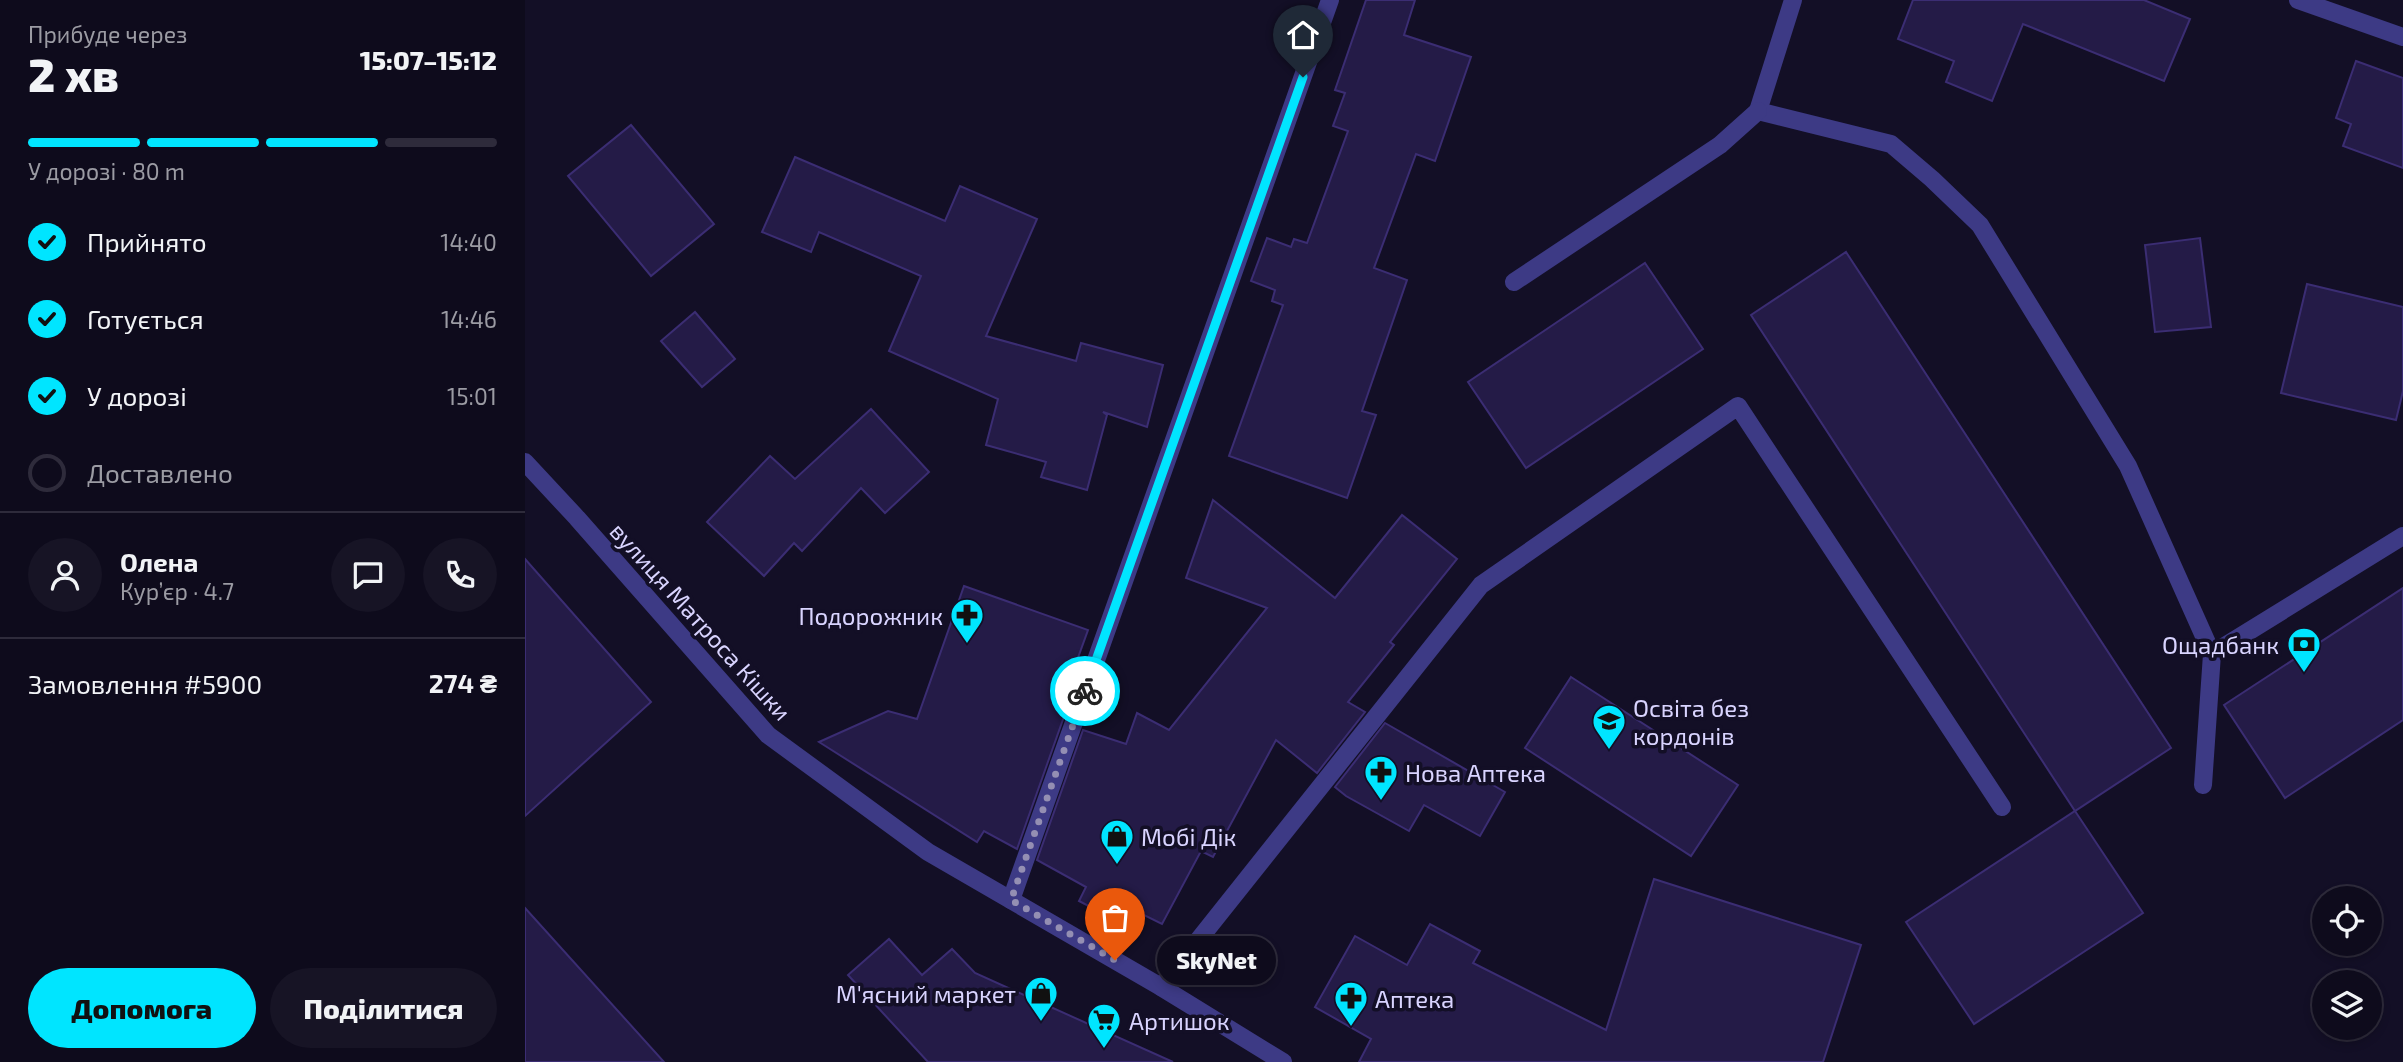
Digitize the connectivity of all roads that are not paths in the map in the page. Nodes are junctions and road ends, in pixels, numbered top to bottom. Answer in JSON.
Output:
{"nodes":[{"id":1,"x":1330,"y":0,"type":"edge"},
{"id":2,"x":1793,"y":0,"type":"edge"},
{"id":3,"x":2298,"y":0,"type":"edge"},
{"id":4,"x":2403,"y":37,"type":"edge"},
{"id":5,"x":1758,"y":111,"type":"junction"},
{"id":6,"x":1514,"y":282,"type":"dead end"},
{"id":7,"x":525,"y":462,"type":"edge"},
{"id":8,"x":2403,"y":536,"type":"edge"},
{"id":9,"x":2212,"y":654,"type":"junction"},
{"id":10,"x":2203,"y":785,"type":"dead end"},
{"id":11,"x":2002,"y":807,"type":"dead end"},
{"id":12,"x":1011,"y":900,"type":"junction"},
{"id":13,"x":1161,"y":987,"type":"junction"},
{"id":14,"x":1283,"y":1062,"type":"edge"}],
"edges":[{"from":1,"to":12,"type":"street"},
{"from":2,"to":5,"type":"street"},
{"from":3,"to":4,"type":"street"},
{"from":5,"to":6,"type":"street"},
{"from":5,"to":9,"type":"street"},
{"from":7,"to":12,"type":"street","name":"вулиця Матроса Кішки"},
{"from":8,"to":9,"type":"street"},
{"from":9,"to":10,"type":"street"},
{"from":11,"to":13,"type":"street"},
{"from":12,"to":13,"type":"street","name":"вулиця Матроса Кішки"},
{"from":13,"to":14,"type":"street","name":"вулиця Матроса Кішки"}]}
